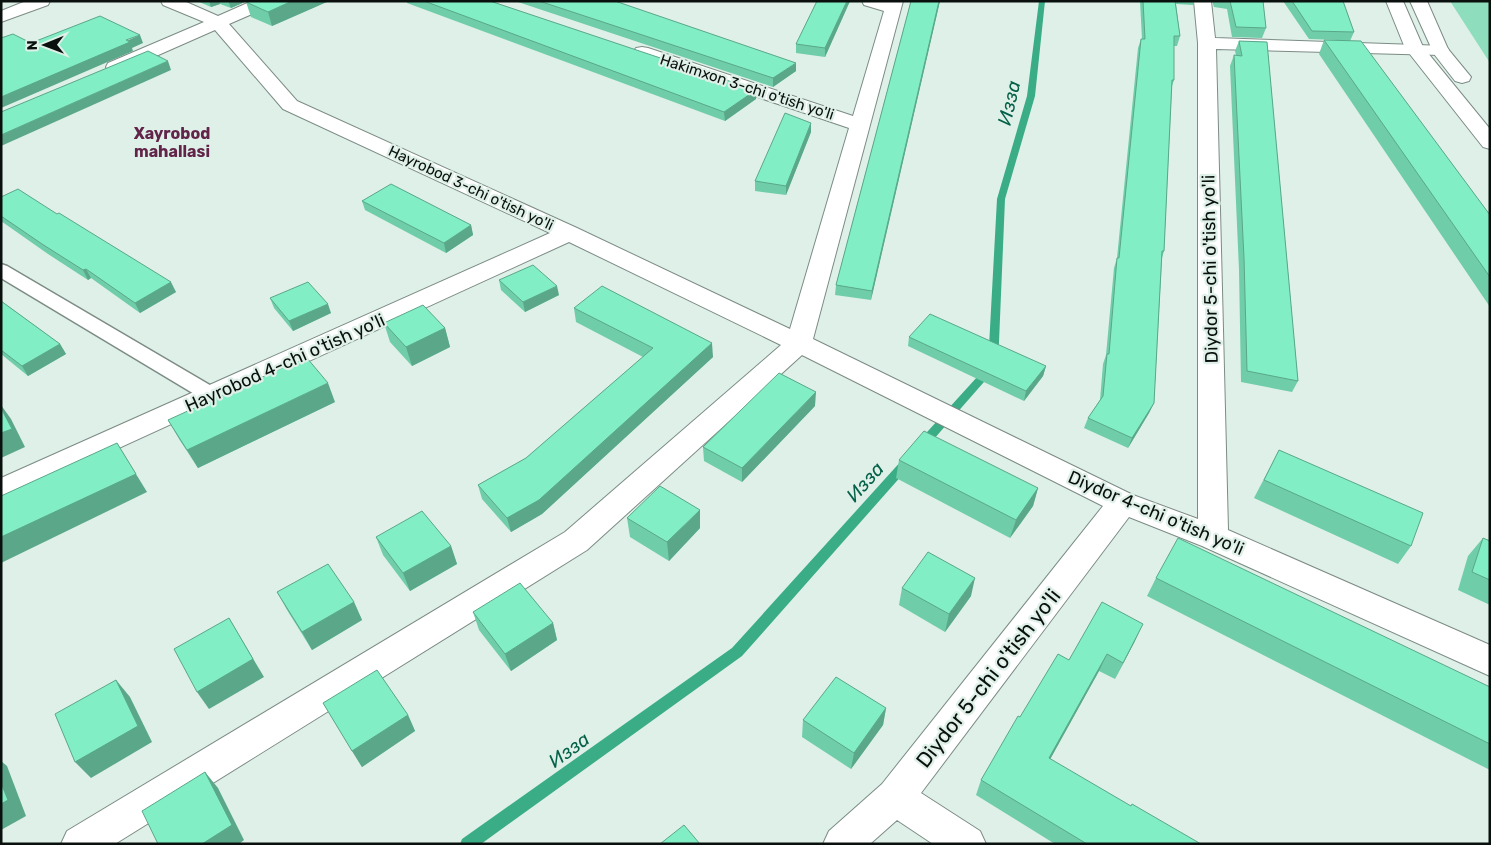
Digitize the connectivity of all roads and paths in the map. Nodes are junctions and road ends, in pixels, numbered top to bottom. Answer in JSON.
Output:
{"nodes":[{"id":1,"x":42,"y":1,"type":"edge"},
{"id":2,"x":169,"y":1,"type":"edge"},
{"id":3,"x":267,"y":1,"type":"edge"},
{"id":4,"x":1202,"y":1,"type":"edge"},
{"id":5,"x":1394,"y":1,"type":"edge"},
{"id":6,"x":1418,"y":1,"type":"edge"},
{"id":7,"x":886,"y":4,"type":"edge"},
{"id":8,"x":1,"y":17,"type":"edge"},
{"id":9,"x":218,"y":22,"type":"junction"},
{"id":10,"x":1207,"y":43,"type":"junction"},
{"id":11,"x":629,"y":48,"type":"edge"},
{"id":12,"x":1414,"y":48,"type":"junction"},
{"id":13,"x":1440,"y":50,"type":"junction"},
{"id":14,"x":100,"y":73,"type":"edge"},
{"id":15,"x":1473,"y":92,"type":"dead end"},
{"id":16,"x":861,"y":124,"type":"junction"},
{"id":17,"x":1490,"y":143,"type":"edge"},
{"id":18,"x":569,"y":233,"type":"junction"},
{"id":19,"x":1,"y":270,"type":"edge"},
{"id":20,"x":799,"y":343,"type":"junction"},
{"id":21,"x":213,"y":396,"type":"junction"},
{"id":22,"x":1,"y":491,"type":"edge"},
{"id":23,"x":1123,"y":503,"type":"junction"},
{"id":24,"x":1213,"y":537,"type":"junction"},
{"id":25,"x":1490,"y":660,"type":"edge"},
{"id":26,"x":895,"y":797,"type":"junction"},
{"id":27,"x":80,"y":844,"type":"edge"},
{"id":28,"x":842,"y":844,"type":"edge"},
{"id":29,"x":967,"y":844,"type":"edge"}],
"edges":[{"from":1,"to":8,"type":"street"},
{"from":2,"to":9,"type":"street","name":"Hayrobod 3-chi o'tish yo'li"},
{"from":3,"to":9,"type":"street"},
{"from":4,"to":10,"type":"street","name":"Diydor 5-chi o'tish yo'li"},
{"from":5,"to":12,"type":"street"},
{"from":6,"to":13,"type":"street"},
{"from":7,"to":16,"type":"street"},
{"from":9,"to":14,"type":"street"},
{"from":9,"to":18,"type":"street","name":"Hayrobod 3-chi o'tish yo'li"},
{"from":10,"to":12,"type":"street"},
{"from":10,"to":24,"type":"street","name":"Diydor 5-chi o'tish yo'li"},
{"from":11,"to":16,"type":"street","name":"Hakimxon 3-chi o'tish yo'li"},
{"from":12,"to":13,"type":"street"},
{"from":12,"to":17,"type":"street"},
{"from":13,"to":15,"type":"street"},
{"from":16,"to":20,"type":"street"},
{"from":18,"to":20,"type":"street","name":"Hayrobod 3-chi o'tish yo'li"},
{"from":18,"to":21,"type":"street","name":"Hayrobod 4-chi o'tish yo'li"},
{"from":19,"to":21,"type":"lane"},
{"from":20,"to":23,"type":"street","name":"Diydor 4-chi o'tish yo'li"},
{"from":20,"to":27,"type":"street"},
{"from":21,"to":22,"type":"street","name":"Hayrobod 4-chi o'tish yo'li"},
{"from":23,"to":24,"type":"street","name":"Diydor 4-chi o'tish yo'li"},
{"from":23,"to":26,"type":"street","name":"Diydor 5-chi o'tish yo'li"},
{"from":24,"to":25,"type":"street","name":"Diydor 4-chi o'tish yo'li"},
{"from":26,"to":28,"type":"street","name":"Diydor 5-chi o'tish yo'li"},
{"from":26,"to":29,"type":"street"}]}
